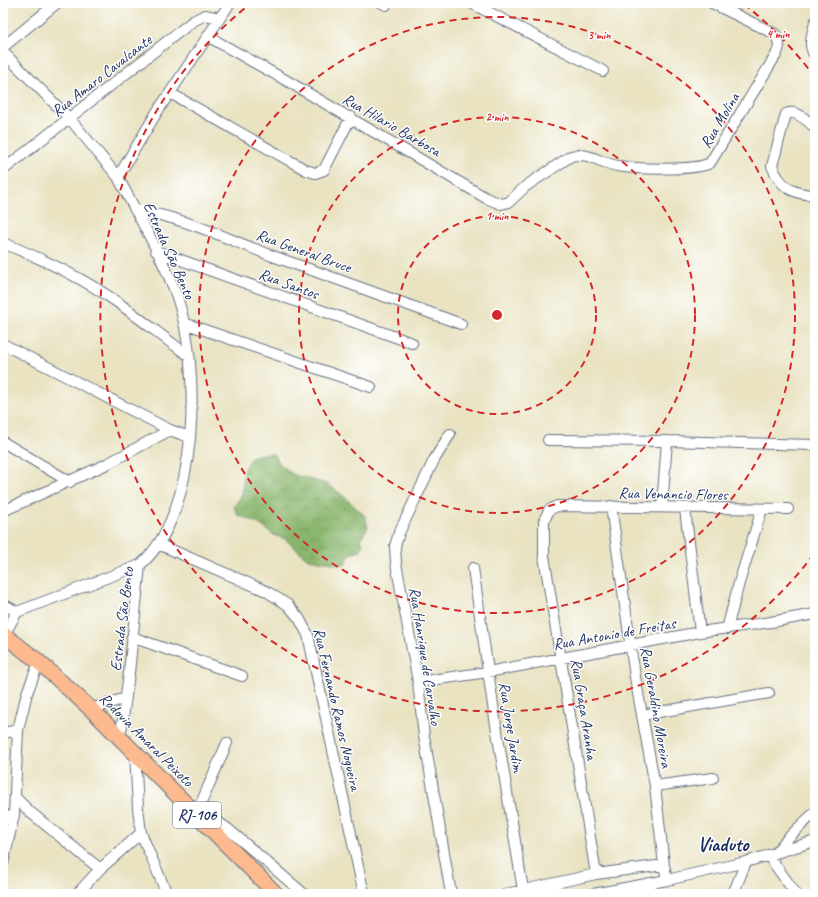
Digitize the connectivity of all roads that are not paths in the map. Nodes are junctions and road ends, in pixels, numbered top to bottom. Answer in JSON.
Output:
{"nodes":[{"id":1,"x":57,"y":3,"type":"edge"},
{"id":2,"x":230,"y":3,"type":"edge"},
{"id":3,"x":471,"y":3,"type":"edge"},
{"id":4,"x":712,"y":3,"type":"edge"},
{"id":5,"x":220,"y":18,"type":"junction"},
{"id":6,"x":815,"y":22,"type":"edge"},
{"id":7,"x":209,"y":37,"type":"junction"},
{"id":8,"x":3,"y":47,"type":"edge"},
{"id":9,"x":3,"y":52,"type":"edge"},
{"id":10,"x":815,"y":55,"type":"edge"},
{"id":11,"x":603,"y":71,"type":"dead end"},
{"id":12,"x":170,"y":93,"type":"junction"},
{"id":13,"x":351,"y":117,"type":"junction"},
{"id":14,"x":70,"y":119,"type":"junction"},
{"id":15,"x":815,"y":128,"type":"edge"},
{"id":16,"x":556,"y":166,"type":"joint"},
{"id":17,"x":3,"y":170,"type":"edge"},
{"id":18,"x":118,"y":177,"type":"junction"},
{"id":19,"x":815,"y":195,"type":"edge"},
{"id":20,"x":135,"y":210,"type":"junction"},
{"id":21,"x":3,"y":243,"type":"edge"},
{"id":22,"x":156,"y":251,"type":"junction"},
{"id":23,"x":184,"y":323,"type":"junction"},
{"id":24,"x":461,"y":324,"type":"dead end"},
{"id":25,"x":412,"y":343,"type":"dead end"},
{"id":26,"x":3,"y":344,"type":"edge"},
{"id":27,"x":188,"y":355,"type":"junction"},
{"id":28,"x":371,"y":387,"type":"dead end"},
{"id":29,"x":170,"y":430,"type":"junction"},
{"id":30,"x":450,"y":434,"type":"dead end"},
{"id":31,"x":189,"y":437,"type":"junction"},
{"id":32,"x":548,"y":440,"type":"dead end"},
{"id":33,"x":667,"y":441,"type":"junction"},
{"id":34,"x":3,"y":442,"type":"edge"},
{"id":35,"x":815,"y":445,"type":"edge"},
{"id":36,"x":70,"y":482,"type":"junction"},
{"id":37,"x":556,"y":506,"type":"joint"},
{"id":38,"x":611,"y":506,"type":"junction"},
{"id":39,"x":662,"y":507,"type":"junction"},
{"id":40,"x":685,"y":509,"type":"junction"},
{"id":41,"x":762,"y":509,"type":"junction"},
{"id":42,"x":3,"y":510,"type":"edge"},
{"id":43,"x":788,"y":510,"type":"dead end"},
{"id":44,"x":158,"y":544,"type":"junction"},
{"id":45,"x":140,"y":565,"type":"junction"},
{"id":46,"x":473,"y":568,"type":"dead end"},
{"id":47,"x":3,"y":604,"type":"edge"},
{"id":48,"x":17,"y":612,"type":"junction"},
{"id":49,"x":815,"y":614,"type":"edge"},
{"id":50,"x":727,"y":629,"type":"junction"},
{"id":51,"x":700,"y":632,"type":"junction"},
{"id":52,"x":4,"y":635,"type":"edge"},
{"id":53,"x":132,"y":637,"type":"junction"},
{"id":54,"x":631,"y":645,"type":"junction"},
{"id":55,"x":562,"y":657,"type":"junction"},
{"id":56,"x":39,"y":662,"type":"junction"},
{"id":57,"x":488,"y":672,"type":"junction"},
{"id":58,"x":242,"y":676,"type":"dead end"},
{"id":59,"x":418,"y":682,"type":"junction"},
{"id":60,"x":769,"y":693,"type":"dead end"},
{"id":61,"x":126,"y":698,"type":"junction"},
{"id":62,"x":91,"y":709,"type":"junction"},
{"id":63,"x":642,"y":715,"type":"junction"},
{"id":64,"x":18,"y":730,"type":"junction"},
{"id":65,"x":3,"y":733,"type":"edge"},
{"id":66,"x":119,"y":737,"type":"junction"},
{"id":67,"x":227,"y":743,"type":"dead end"},
{"id":68,"x":135,"y":752,"type":"junction"},
{"id":69,"x":713,"y":778,"type":"dead end"},
{"id":70,"x":655,"y":786,"type":"junction"},
{"id":71,"x":173,"y":790,"type":"junction"},
{"id":72,"x":15,"y":797,"type":"junction"},
{"id":73,"x":199,"y":808,"type":"junction"},
{"id":74,"x":815,"y":812,"type":"edge"},
{"id":75,"x":14,"y":815,"type":"junction"},
{"id":76,"x":3,"y":819,"type":"edge"},
{"id":77,"x":141,"y":833,"type":"junction"},
{"id":78,"x":815,"y":841,"type":"edge"},
{"id":79,"x":773,"y":853,"type":"junction"},
{"id":80,"x":746,"y":862,"type":"junction"},
{"id":81,"x":3,"y":864,"type":"edge"},
{"id":82,"x":664,"y":865,"type":"junction"},
{"id":83,"x":100,"y":869,"type":"junction"},
{"id":84,"x":596,"y":874,"type":"junction"},
{"id":85,"x":667,"y":880,"type":"junction"},
{"id":86,"x":523,"y":890,"type":"junction"},
{"id":87,"x":77,"y":894,"type":"edge"},
{"id":88,"x":167,"y":894,"type":"edge"},
{"id":89,"x":276,"y":894,"type":"edge"},
{"id":90,"x":304,"y":894,"type":"edge"},
{"id":91,"x":364,"y":894,"type":"edge"},
{"id":92,"x":450,"y":894,"type":"edge"},
{"id":93,"x":506,"y":894,"type":"edge"},
{"id":94,"x":593,"y":894,"type":"edge"},
{"id":95,"x":733,"y":894,"type":"edge"},
{"id":96,"x":796,"y":894,"type":"edge"}],
"edges":[{"from":1,"to":8,"type":"street"},
{"from":2,"to":5,"type":"street"},
{"from":3,"to":11,"type":"street"},
{"from":4,"to":16,"type":"street","name":"Rua Molina"},
{"from":5,"to":7,"type":"street"},
{"from":5,"to":14,"type":"street","name":"Rua Amaro Cavalcante"},
{"from":6,"to":10,"type":"street"},
{"from":7,"to":12,"type":"street"},
{"from":7,"to":13,"type":"street","name":"Rua Hilario Barbosa"},
{"from":9,"to":14,"type":"street","name":"Estrada São Bento"},
{"from":12,"to":13,"type":"street"},
{"from":12,"to":18,"type":"street"},
{"from":13,"to":16,"type":"street","name":"Rua Hilario Barbosa"},
{"from":14,"to":17,"type":"street","name":"Rua Amaro Cavalcante"},
{"from":14,"to":18,"type":"street","name":"Estrada São Bento"},
{"from":15,"to":19,"type":"street"},
{"from":18,"to":20,"type":"street","name":"Estrada São Bento"},
{"from":20,"to":22,"type":"street","name":"Estrada São Bento"},
{"from":20,"to":24,"type":"street","name":"Rua General Bruce"},
{"from":21,"to":27,"type":"street"},
{"from":22,"to":23,"type":"street","name":"Estrada São Bento"},
{"from":22,"to":25,"type":"street","name":"Rua Santos"},
{"from":23,"to":27,"type":"street","name":"Estrada São Bento"},
{"from":23,"to":28,"type":"street"},
{"from":26,"to":29,"type":"street"},
{"from":27,"to":31,"type":"street","name":"Estrada São Bento"},
{"from":29,"to":31,"type":"street"},
{"from":29,"to":36,"type":"street"},
{"from":30,"to":59,"type":"street","name":"Rua Hanrique de Carvalho"},
{"from":31,"to":44,"type":"street","name":"Estrada São Bento"},
{"from":32,"to":33,"type":"street"},
{"from":33,"to":35,"type":"street"},
{"from":33,"to":39,"type":"street"},
{"from":34,"to":36,"type":"street"},
{"from":36,"to":42,"type":"street"},
{"from":37,"to":38,"type":"street","name":"Rua Venancio Flores"},
{"from":37,"to":55,"type":"street","name":"Rua Graça Aranha"},
{"from":38,"to":39,"type":"street","name":"Rua Venancio Flores"},
{"from":38,"to":54,"type":"street","name":"Rua Geraldino Moreira"},
{"from":39,"to":40,"type":"street","name":"Rua Venancio Flores"},
{"from":40,"to":41,"type":"street","name":"Rua Venancio Flores"},
{"from":40,"to":51,"type":"street"},
{"from":41,"to":43,"type":"street","name":"Rua Venancio Flores"},
{"from":41,"to":50,"type":"street"},
{"from":44,"to":45,"type":"street","name":"Estrada São Bento"},
{"from":44,"to":91,"type":"street","name":"Rua Fernando Ramos Nogueira"},
{"from":45,"to":48,"type":"street"},
{"from":45,"to":53,"type":"street","name":"Estrada São Bento"},
{"from":46,"to":57,"type":"street","name":"Rua Jorge Jardim"},
{"from":47,"to":48,"type":"street"},
{"from":48,"to":52,"type":"street"},
{"from":49,"to":50,"type":"street","name":"Rua Antonio de Freitas"},
{"from":50,"to":51,"type":"street","name":"Rua Antonio de Freitas"},
{"from":51,"to":54,"type":"street","name":"Rua Antonio de Freitas"},
{"from":52,"to":56,"type":"highway","name":"Rodovia Amaral Peixoto","number":"RJ-106"},
{"from":53,"to":58,"type":"street"},
{"from":53,"to":61,"type":"street","name":"Estrada São Bento"},
{"from":54,"to":55,"type":"street","name":"Rua Antonio de Freitas"},
{"from":54,"to":63,"type":"street","name":"Rua Geraldino Moreira"},
{"from":55,"to":57,"type":"street","name":"Rua Antonio de Freitas"},
{"from":55,"to":84,"type":"street","name":"Rua Graça Aranha"},
{"from":56,"to":62,"type":"highway","name":"Rodovia Amaral Peixoto","number":"RJ-106"},
{"from":56,"to":64,"type":"street"},
{"from":57,"to":59,"type":"street","name":"Rua Antonio de Freitas"},
{"from":57,"to":86,"type":"street","name":"Rua Jorge Jardim"},
{"from":59,"to":92,"type":"street","name":"Rua Hanrique de Carvalho"},
{"from":60,"to":63,"type":"street"},
{"from":61,"to":62,"type":"street"},
{"from":61,"to":66,"type":"street","name":"Estrada São Bento"},
{"from":62,"to":66,"type":"highway","name":"Rodovia Amaral Peixoto","number":"RJ-106"},
{"from":63,"to":70,"type":"street","name":"Rua Geraldino Moreira"},
{"from":64,"to":65,"type":"street"},
{"from":64,"to":72,"type":"street"},
{"from":66,"to":68,"type":"highway","name":"Rodovia Amaral Peixoto","number":"RJ-106"},
{"from":67,"to":73,"type":"street"},
{"from":68,"to":71,"type":"highway","name":"Rodovia Amaral Peixoto","number":"RJ-106"},
{"from":68,"to":77,"type":"street"},
{"from":69,"to":70,"type":"street"},
{"from":70,"to":82,"type":"street","name":"Rua Geraldino Moreira"},
{"from":71,"to":73,"type":"street"},
{"from":71,"to":89,"type":"highway","name":"Rodovia Amaral Peixoto","number":"RJ-106"},
{"from":72,"to":75,"type":"street"},
{"from":72,"to":83,"type":"street"},
{"from":73,"to":90,"type":"street"},
{"from":74,"to":79,"type":"street"},
{"from":75,"to":76,"type":"street"},
{"from":75,"to":81,"type":"street"},
{"from":77,"to":83,"type":"street"},
{"from":77,"to":88,"type":"street"},
{"from":78,"to":79,"type":"street"},
{"from":79,"to":80,"type":"street"},
{"from":79,"to":96,"type":"street"},
{"from":80,"to":85,"type":"street"},
{"from":80,"to":95,"type":"street"},
{"from":82,"to":84,"type":"street"},
{"from":82,"to":85,"type":"street","name":"Rua Geraldino Moreira"},
{"from":83,"to":87,"type":"street"},
{"from":84,"to":86,"type":"street"},
{"from":85,"to":94,"type":"street"},
{"from":86,"to":93,"type":"street"}]}
